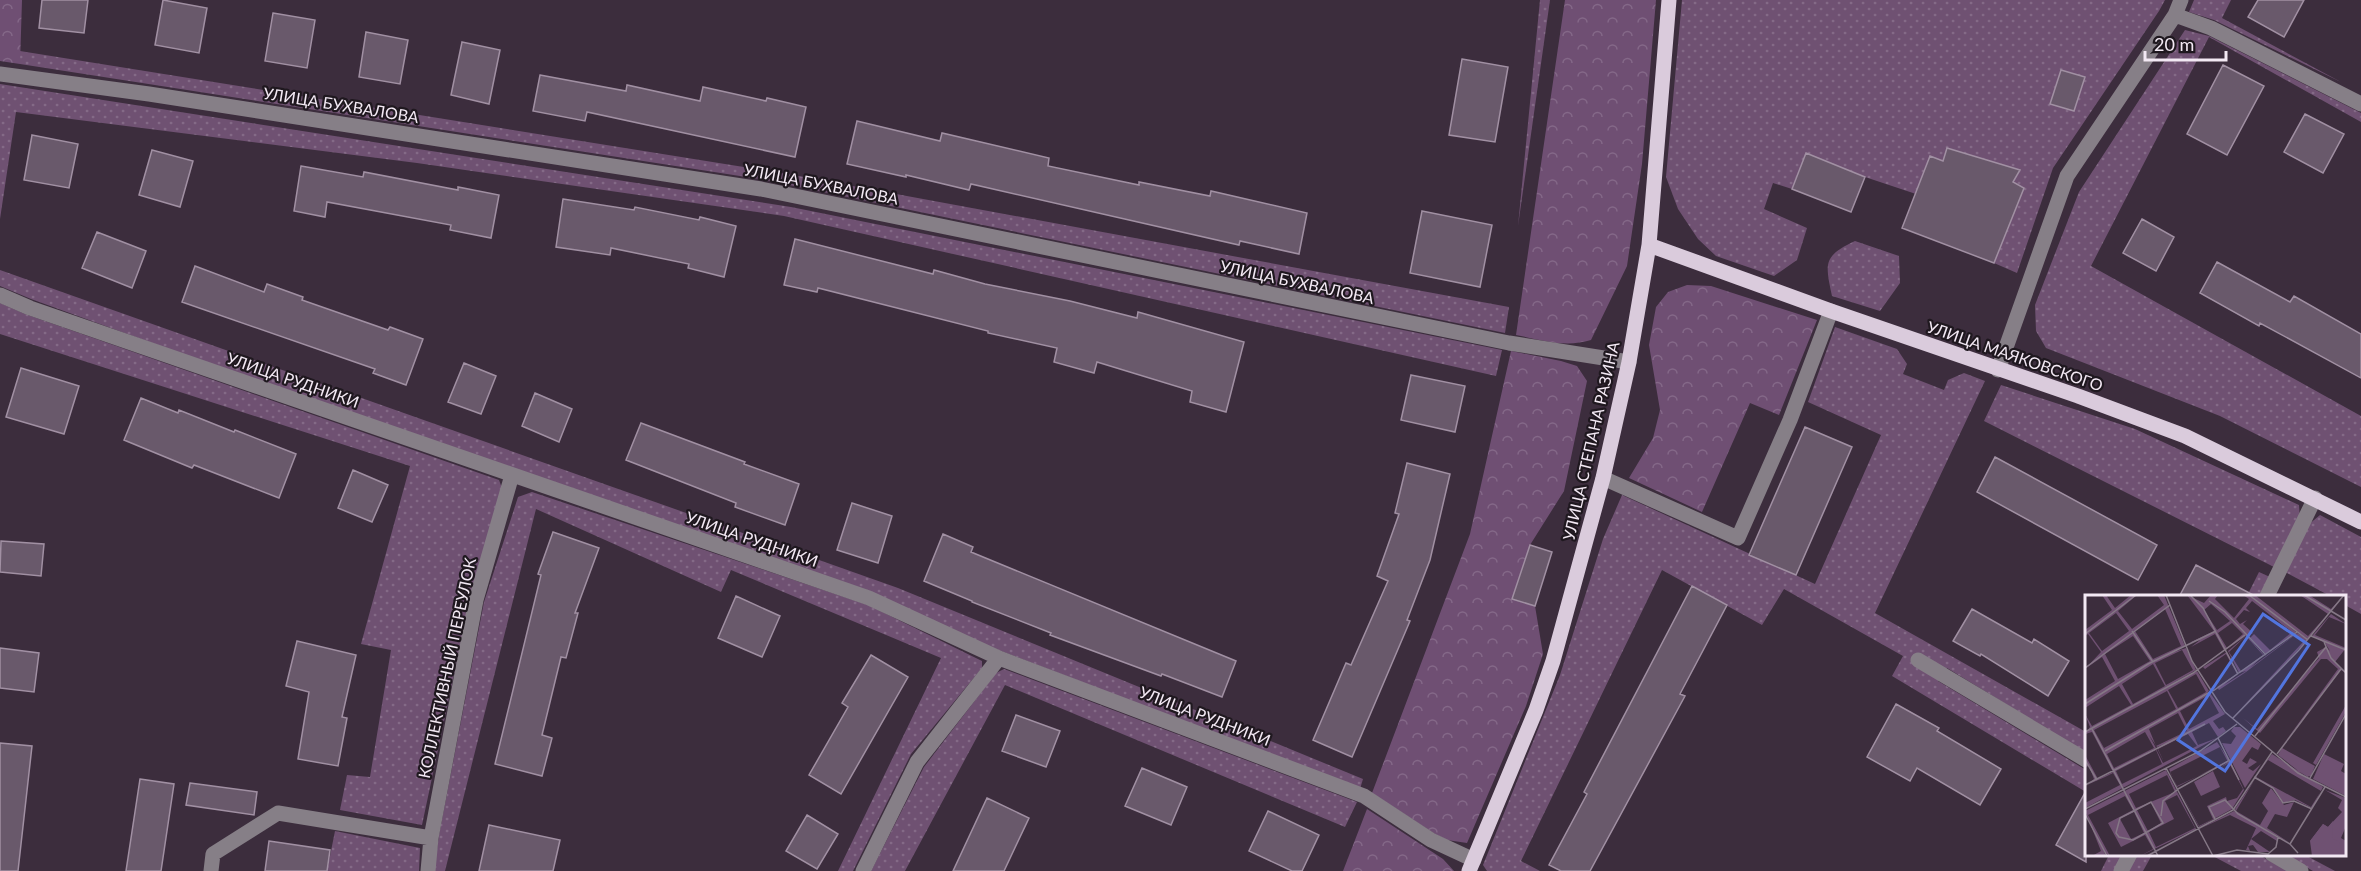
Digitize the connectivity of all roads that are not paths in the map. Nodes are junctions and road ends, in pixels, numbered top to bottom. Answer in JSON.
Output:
{"nodes":[{"id":1,"x":1669,"y":0,"type":"edge"},
{"id":2,"x":2181,"y":0,"type":"edge"},
{"id":3,"x":2175,"y":15,"type":"junction"},
{"id":4,"x":0,"y":74,"type":"edge"},
{"id":5,"x":2361,"y":104,"type":"edge"},
{"id":6,"x":1649,"y":245,"type":"junction"},
{"id":7,"x":0,"y":295,"type":"edge"},
{"id":8,"x":1831,"y":311,"type":"junction"},
{"id":9,"x":1629,"y":362,"type":"junction"},
{"id":10,"x":1998,"y":370,"type":"junction"},
{"id":11,"x":512,"y":475,"type":"junction"},
{"id":12,"x":1603,"y":478,"type":"junction"},
{"id":13,"x":2315,"y":498,"type":"junction"},
{"id":14,"x":2361,"y":522,"type":"edge"},
{"id":15,"x":2268,"y":595,"type":"edge"},
{"id":16,"x":999,"y":658,"type":"junction"},
{"id":17,"x":1918,"y":660,"type":"dead end"},
{"id":18,"x":2085,"y":759,"type":"edge"},
{"id":19,"x":431,"y":838,"type":"junction"},
{"id":20,"x":2129,"y":856,"type":"edge"},
{"id":21,"x":2274,"y":856,"type":"edge"},
{"id":22,"x":1471,"y":866,"type":"edge"},
{"id":23,"x":211,"y":871,"type":"edge"},
{"id":24,"x":428,"y":871,"type":"edge"},
{"id":25,"x":863,"y":871,"type":"edge"},
{"id":26,"x":2121,"y":871,"type":"edge"},
{"id":27,"x":2301,"y":871,"type":"edge"}],
"edges":[{"from":1,"to":6,"type":"main road","name":"УЛИЦА СТЕПАНА РАЗИНА"},
{"from":2,"to":3,"type":"street"},
{"from":3,"to":5,"type":"street"},
{"from":3,"to":10,"type":"street"},
{"from":4,"to":9,"type":"street","name":"УЛИЦА БУХВАЛОВА"},
{"from":6,"to":8,"type":"main road","name":"УЛИЦА МАЯКОВСКОГО"},
{"from":6,"to":9,"type":"main road","name":"УЛИЦА СТЕПАНА РАЗИНА"},
{"from":7,"to":11,"type":"street","name":"УЛИЦА РУДНИКИ"},
{"from":8,"to":10,"type":"main road","name":"УЛИЦА МАЯКОВСКОГО"},
{"from":8,"to":12,"type":"street"},
{"from":9,"to":12,"type":"main road","name":"УЛИЦА СТЕПАНА РАЗИНА"},
{"from":10,"to":13,"type":"main road","name":"УЛИЦА МАЯКОВСКОГО"},
{"from":11,"to":16,"type":"street","name":"УЛИЦА РУДНИКИ"},
{"from":11,"to":19,"type":"street","name":"КОЛЛЕКТИВНЫЙ ПЕРЕУЛОК"},
{"from":12,"to":22,"type":"main road","name":"УЛИЦА СТЕПАНА РАЗИНА"},
{"from":13,"to":14,"type":"main road","name":"УЛИЦА МАЯКОВСКОГО"},
{"from":13,"to":15,"type":"street"},
{"from":16,"to":22,"type":"street","name":"УЛИЦА РУДНИКИ"},
{"from":16,"to":25,"type":"street"},
{"from":17,"to":18,"type":"street"},
{"from":19,"to":23,"type":"street"},
{"from":19,"to":24,"type":"street","name":"КОЛЛЕКТИВНЫЙ ПЕРЕУЛОК"},
{"from":20,"to":26,"type":"street"},
{"from":21,"to":27,"type":"street"}]}
